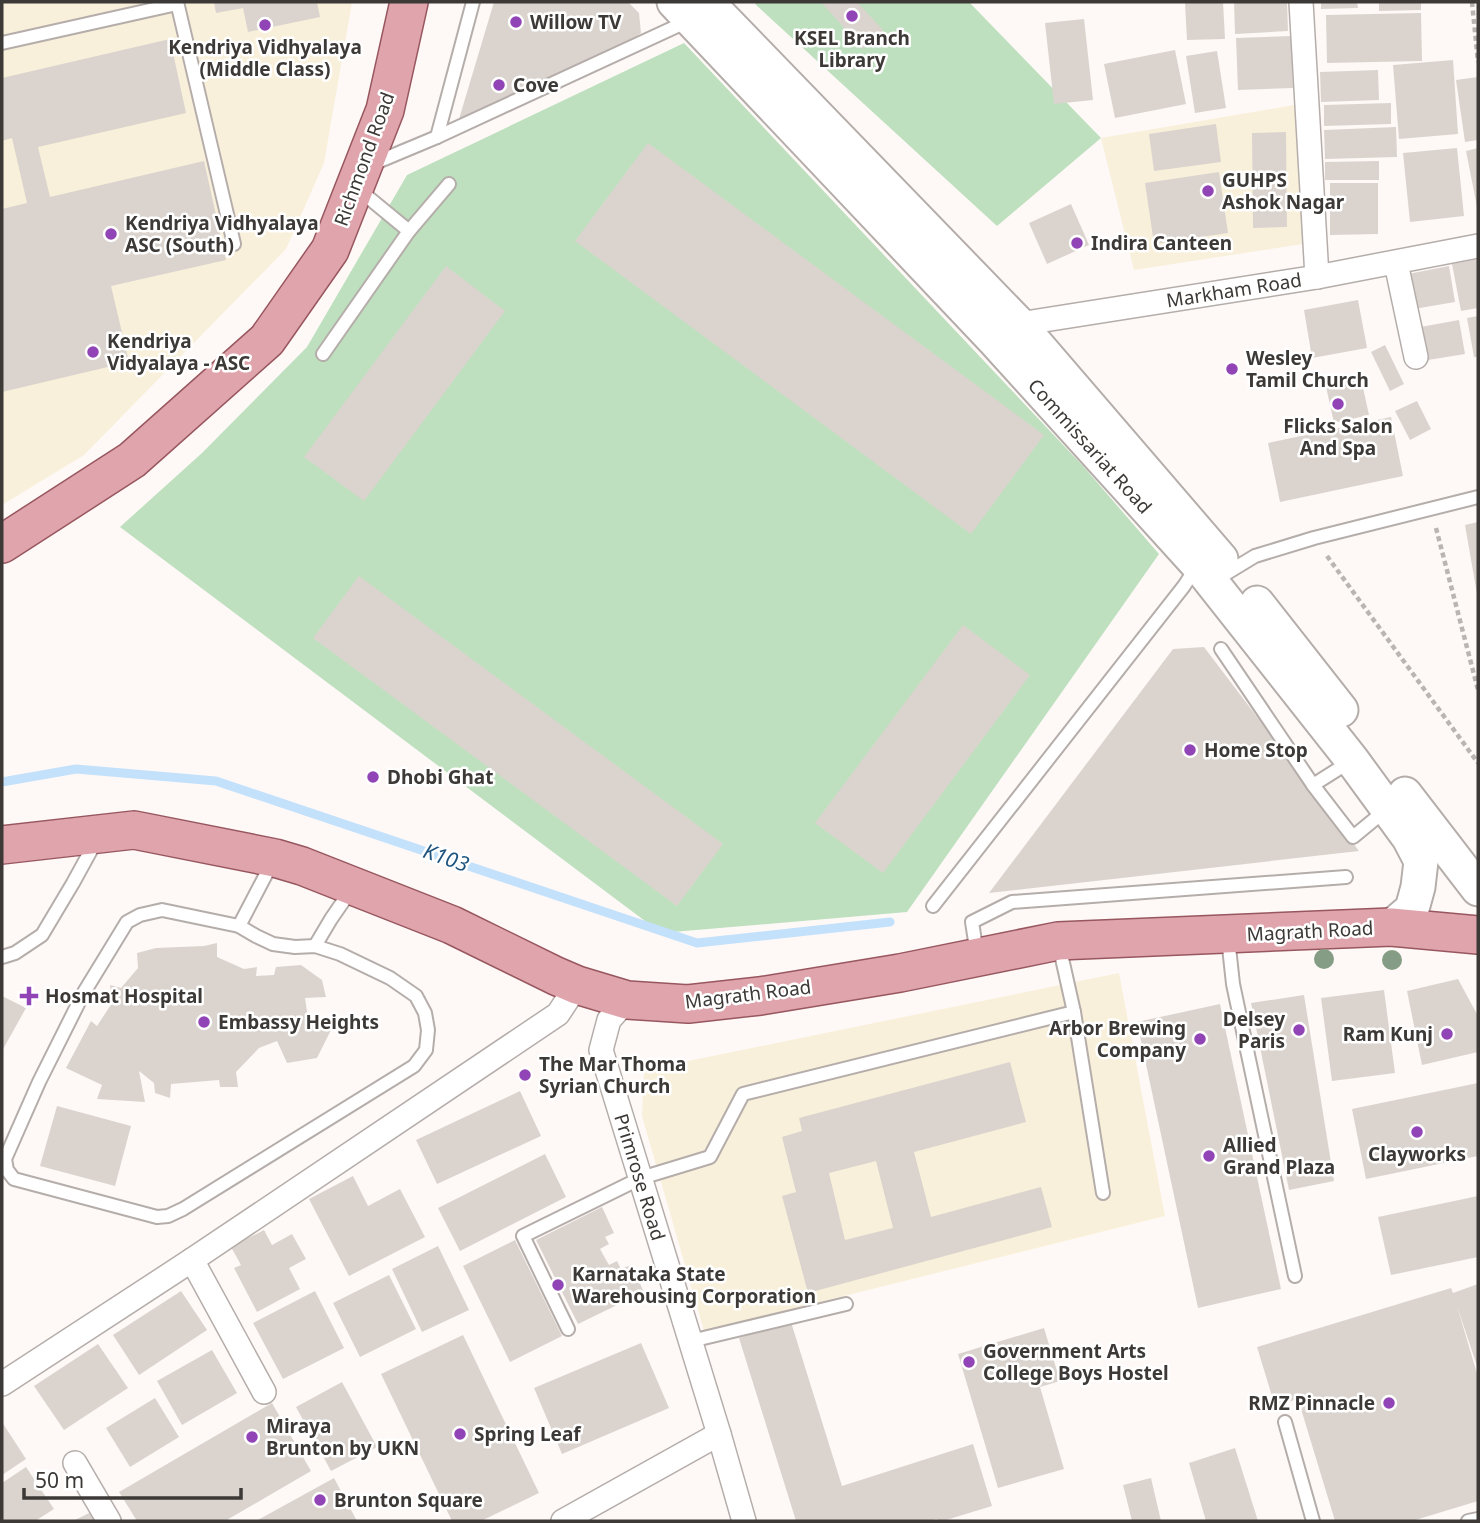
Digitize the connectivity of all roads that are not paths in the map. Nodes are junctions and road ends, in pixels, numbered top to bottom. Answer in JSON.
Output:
{"nodes":[{"id":1,"x":410,"y":2,"type":"edge"},
{"id":2,"x":473,"y":2,"type":"edge"},
{"id":3,"x":1301,"y":2,"type":"edge"},
{"id":4,"x":177,"y":3,"type":"edge"},
{"id":5,"x":691,"y":8,"type":"edge"},
{"id":6,"x":2,"y":43,"type":"edge"},
{"id":7,"x":438,"y":137,"type":"junction"},
{"id":8,"x":359,"y":177,"type":"junction"},
{"id":9,"x":449,"y":184,"type":"dead end"},
{"id":10,"x":409,"y":232,"type":"junction"},
{"id":11,"x":234,"y":244,"type":"dead end"},
{"id":12,"x":1478,"y":246,"type":"edge"},
{"id":13,"x":1395,"y":263,"type":"junction"},
{"id":14,"x":1317,"y":277,"type":"junction"},
{"id":15,"x":1006,"y":332,"type":"junction"},
{"id":16,"x":323,"y":354,"type":"dead end"},
{"id":17,"x":1416,"y":357,"type":"dead end"},
{"id":18,"x":1478,"y":497,"type":"edge"},
{"id":19,"x":2,"y":544,"type":"edge"},
{"id":20,"x":1213,"y":566,"type":"junction"},
{"id":21,"x":1221,"y":649,"type":"dead end"},
{"id":22,"x":1352,"y":760,"type":"junction"},
{"id":23,"x":1313,"y":785,"type":"junction"},
{"id":24,"x":1388,"y":808,"type":"junction"},
{"id":25,"x":100,"y":834,"type":"junction"},
{"id":26,"x":1422,"y":836,"type":"junction"},
{"id":27,"x":2,"y":845,"type":"edge"},
{"id":28,"x":275,"y":858,"type":"junction"},
{"id":29,"x":1346,"y":877,"type":"dead end"},
{"id":30,"x":354,"y":886,"type":"junction"},
{"id":31,"x":1478,"y":890,"type":"edge"},
{"id":32,"x":933,"y":906,"type":"dead end"},
{"id":33,"x":239,"y":926,"type":"junction"},
{"id":34,"x":1391,"y":927,"type":"junction"},
{"id":35,"x":1228,"y":934,"type":"junction"},
{"id":36,"x":1478,"y":935,"type":"edge"},
{"id":37,"x":1058,"y":942,"type":"junction"},
{"id":38,"x":315,"y":946,"type":"junction"},
{"id":39,"x":2,"y":957,"type":"edge"},
{"id":40,"x":977,"y":958,"type":"junction"},
{"id":41,"x":577,"y":985,"type":"junction"},
{"id":42,"x":626,"y":1000,"type":"junction"},
{"id":43,"x":1074,"y":1012,"type":"junction"},
{"id":44,"x":641,"y":1178,"type":"junction"},
{"id":45,"x":1103,"y":1192,"type":"dead end"},
{"id":46,"x":192,"y":1260,"type":"junction"},
{"id":47,"x":1295,"y":1276,"type":"dead end"},
{"id":48,"x":846,"y":1304,"type":"dead end"},
{"id":49,"x":568,"y":1329,"type":"dead end"},
{"id":50,"x":691,"y":1341,"type":"junction"},
{"id":51,"x":2,"y":1384,"type":"edge"},
{"id":52,"x":264,"y":1392,"type":"dead end"},
{"id":53,"x":1285,"y":1422,"type":"dead end"},
{"id":54,"x":719,"y":1434,"type":"junction"},
{"id":55,"x":75,"y":1463,"type":"dead end"},
{"id":56,"x":1478,"y":1519,"type":"edge"},
{"id":57,"x":109,"y":1521,"type":"edge"},
{"id":58,"x":564,"y":1521,"type":"edge"},
{"id":59,"x":744,"y":1521,"type":"edge"},
{"id":60,"x":1313,"y":1521,"type":"edge"},
{"id":61,"x":1468,"y":1521,"type":"edge"}],
"edges":[{"from":1,"to":8,"type":"main road","name":"Richmond Road"},
{"from":2,"to":7,"type":"lane"},
{"from":3,"to":14,"type":"street"},
{"from":4,"to":6,"type":"lane"},
{"from":4,"to":11,"type":"lane"},
{"from":5,"to":7,"type":"lane"},
{"from":5,"to":15,"type":"main road","name":"Commissariat Road"},
{"from":7,"to":8,"type":"lane"},
{"from":8,"to":10,"type":"lane"},
{"from":8,"to":19,"type":"main road","name":"Richmond Road"},
{"from":9,"to":10,"type":"lane"},
{"from":10,"to":16,"type":"lane"},
{"from":12,"to":13,"type":"street","name":"Markham Road"},
{"from":13,"to":14,"type":"street","name":"Markham Road"},
{"from":13,"to":17,"type":"street"},
{"from":14,"to":15,"type":"street","name":"Markham Road"},
{"from":15,"to":20,"type":"main road","name":"Commissariat Road"},
{"from":18,"to":20,"type":"lane"},
{"from":20,"to":22,"type":"main road","name":"Commissariat Road"},
{"from":20,"to":26,"type":"main road","name":"Commissariat Road"},
{"from":20,"to":32,"type":"lane"},
{"from":21,"to":23,"type":"lane"},
{"from":22,"to":23,"type":"lane"},
{"from":22,"to":24,"type":"main road","name":"Commissariat Road"},
{"from":23,"to":24,"type":"lane"},
{"from":24,"to":26,"type":"main road","name":"Commissariat Road"},
{"from":25,"to":27,"type":"main road","name":"Magrath Road"},
{"from":25,"to":28,"type":"main road","name":"Magrath Road"},
{"from":25,"to":39,"type":"lane"},
{"from":26,"to":31,"type":"main road","name":"Commissariat Road"},
{"from":26,"to":34,"type":"main road","name":"Commissariat Road"},
{"from":28,"to":30,"type":"main road","name":"Magrath Road"},
{"from":28,"to":33,"type":"lane"},
{"from":29,"to":40,"type":"lane"},
{"from":30,"to":38,"type":"lane"},
{"from":30,"to":41,"type":"main road","name":"Magrath Road"},
{"from":33,"to":38,"type":"lane"},
{"from":33,"to":38,"type":"lane"},
{"from":34,"to":35,"type":"main road","name":"Magrath Road"},
{"from":34,"to":36,"type":"main road","name":"Magrath Road"},
{"from":35,"to":37,"type":"main road","name":"Magrath Road"},
{"from":35,"to":47,"type":"lane"},
{"from":37,"to":40,"type":"main road","name":"Magrath Road"},
{"from":37,"to":43,"type":"lane"},
{"from":40,"to":42,"type":"main road","name":"Magrath Road"},
{"from":41,"to":42,"type":"main road","name":"Magrath Road"},
{"from":41,"to":46,"type":"street"},
{"from":42,"to":44,"type":"street","name":"Primrose Road"},
{"from":43,"to":44,"type":"lane"},
{"from":43,"to":45,"type":"lane"},
{"from":44,"to":49,"type":"lane"},
{"from":44,"to":50,"type":"street","name":"Primrose Road"},
{"from":46,"to":51,"type":"street"},
{"from":46,"to":52,"type":"street"},
{"from":48,"to":50,"type":"lane"},
{"from":50,"to":54,"type":"street","name":"Primrose Road"},
{"from":53,"to":60,"type":"lane"},
{"from":54,"to":58,"type":"street"},
{"from":54,"to":59,"type":"street","name":"Primrose Road"},
{"from":55,"to":57,"type":"street"},
{"from":56,"to":61,"type":"lane"}]}
